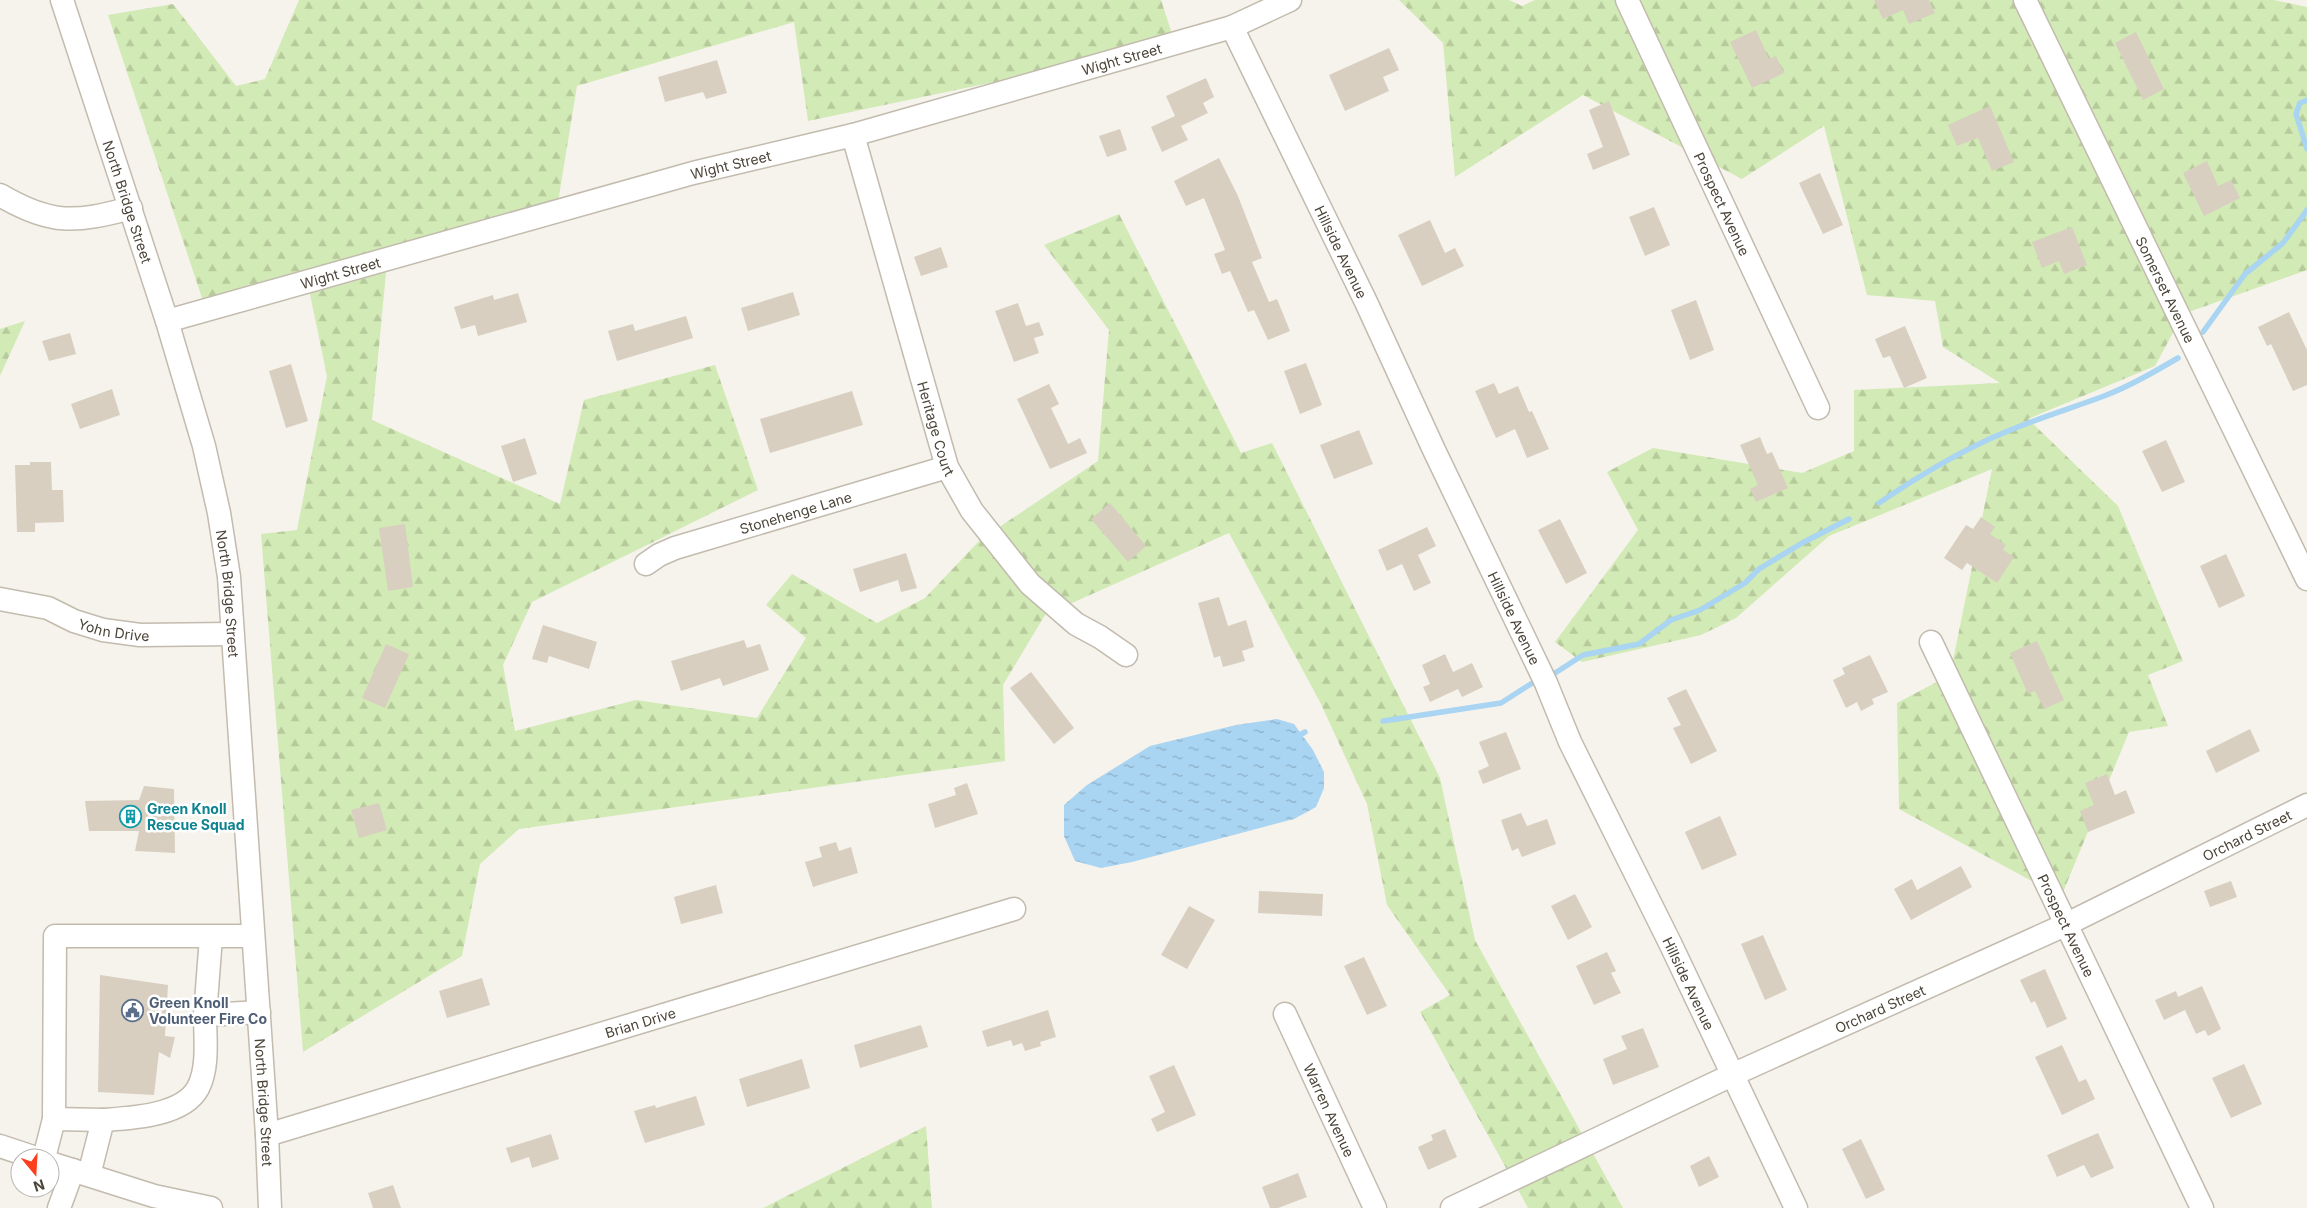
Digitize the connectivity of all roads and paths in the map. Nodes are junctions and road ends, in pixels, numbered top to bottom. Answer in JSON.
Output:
{"nodes":[{"id":1,"x":62,"y":0,"type":"edge"},
{"id":2,"x":1290,"y":0,"type":"edge"},
{"id":3,"x":1627,"y":0,"type":"edge"},
{"id":4,"x":2026,"y":0,"type":"edge"},
{"id":5,"x":1232,"y":27,"type":"junction"},
{"id":6,"x":853,"y":135,"type":"junction"},
{"id":7,"x":0,"y":195,"type":"edge"},
{"id":8,"x":130,"y":208,"type":"junction"},
{"id":9,"x":167,"y":321,"type":"junction"},
{"id":10,"x":1818,"y":408,"type":"dead end"},
{"id":11,"x":947,"y":467,"type":"junction"},
{"id":12,"x":646,"y":564,"type":"dead end"},
{"id":13,"x":2307,"y":579,"type":"edge"},
{"id":14,"x":0,"y":600,"type":"edge"},
{"id":15,"x":232,"y":634,"type":"junction"},
{"id":16,"x":1931,"y":642,"type":"dead end"},
{"id":17,"x":1126,"y":655,"type":"dead end"},
{"id":18,"x":2307,"y":806,"type":"edge"},
{"id":19,"x":1014,"y":909,"type":"dead end"},
{"id":20,"x":2065,"y":924,"type":"junction"},
{"id":21,"x":254,"y":936,"type":"junction"},
{"id":22,"x":211,"y":937,"type":"junction"},
{"id":23,"x":259,"y":1012,"type":"junction"},
{"id":24,"x":1285,"y":1014,"type":"dead end"},
{"id":25,"x":205,"y":1015,"type":"junction"},
{"id":26,"x":1732,"y":1075,"type":"junction"},
{"id":27,"x":54,"y":1119,"type":"junction"},
{"id":28,"x":103,"y":1120,"type":"junction"},
{"id":29,"x":268,"y":1135,"type":"junction"},
{"id":30,"x":47,"y":1148,"type":"edge"},
{"id":31,"x":60,"y":1166,"type":"edge"},
{"id":32,"x":81,"y":1173,"type":"junction"},
{"id":33,"x":154,"y":1196,"type":"junction"},
{"id":34,"x":59,"y":1208,"type":"edge"},
{"id":35,"x":177,"y":1208,"type":"edge"},
{"id":36,"x":211,"y":1208,"type":"edge"},
{"id":37,"x":270,"y":1208,"type":"edge"},
{"id":38,"x":1375,"y":1208,"type":"edge"},
{"id":39,"x":1452,"y":1208,"type":"edge"},
{"id":40,"x":1796,"y":1208,"type":"edge"},
{"id":41,"x":2202,"y":1208,"type":"edge"}],
"edges":[{"from":1,"to":8,"type":"street","name":"North Bridge Street"},
{"from":2,"to":5,"type":"street","name":"Wight Street"},
{"from":3,"to":10,"type":"street","name":"Prospect Avenue"},
{"from":4,"to":13,"type":"street","name":"Somerset Avenue"},
{"from":5,"to":6,"type":"street","name":"Wight Street"},
{"from":5,"to":26,"type":"street","name":"Hillside Avenue"},
{"from":6,"to":9,"type":"street","name":"Wight Street"},
{"from":6,"to":11,"type":"street","name":"Heritage Court"},
{"from":7,"to":8,"type":"street"},
{"from":8,"to":9,"type":"street","name":"North Bridge Street"},
{"from":9,"to":15,"type":"street","name":"North Bridge Street"},
{"from":11,"to":12,"type":"street","name":"Stonehenge Lane"},
{"from":11,"to":17,"type":"street","name":"Heritage Court"},
{"from":14,"to":15,"type":"street","name":"Yohn Drive"},
{"from":15,"to":21,"type":"street","name":"North Bridge Street"},
{"from":16,"to":20,"type":"street","name":"Prospect Avenue"},
{"from":18,"to":20,"type":"street","name":"Orchard Street"},
{"from":19,"to":29,"type":"street","name":"Brian Drive"},
{"from":20,"to":26,"type":"street","name":"Orchard Street"},
{"from":20,"to":41,"type":"street","name":"Prospect Avenue"},
{"from":21,"to":22,"type":"street"},
{"from":21,"to":23,"type":"street","name":"North Bridge Street"},
{"from":22,"to":25,"type":"street"},
{"from":22,"to":27,"type":"street"},
{"from":23,"to":25,"type":"street"},
{"from":23,"to":29,"type":"street","name":"North Bridge Street"},
{"from":24,"to":38,"type":"street","name":"Warren Avenue"},
{"from":25,"to":28,"type":"street"},
{"from":26,"to":39,"type":"street","name":"Orchard Street"},
{"from":26,"to":40,"type":"street","name":"Hillside Avenue"},
{"from":27,"to":28,"type":"street"},
{"from":27,"to":30,"type":"street"},
{"from":28,"to":32,"type":"street"},
{"from":29,"to":37,"type":"street","name":"North Bridge Street"},
{"from":31,"to":32,"type":"street"},
{"from":32,"to":33,"type":"street"},
{"from":32,"to":34,"type":"street"},
{"from":33,"to":35,"type":"street"},
{"from":33,"to":36,"type":"street"}]}
